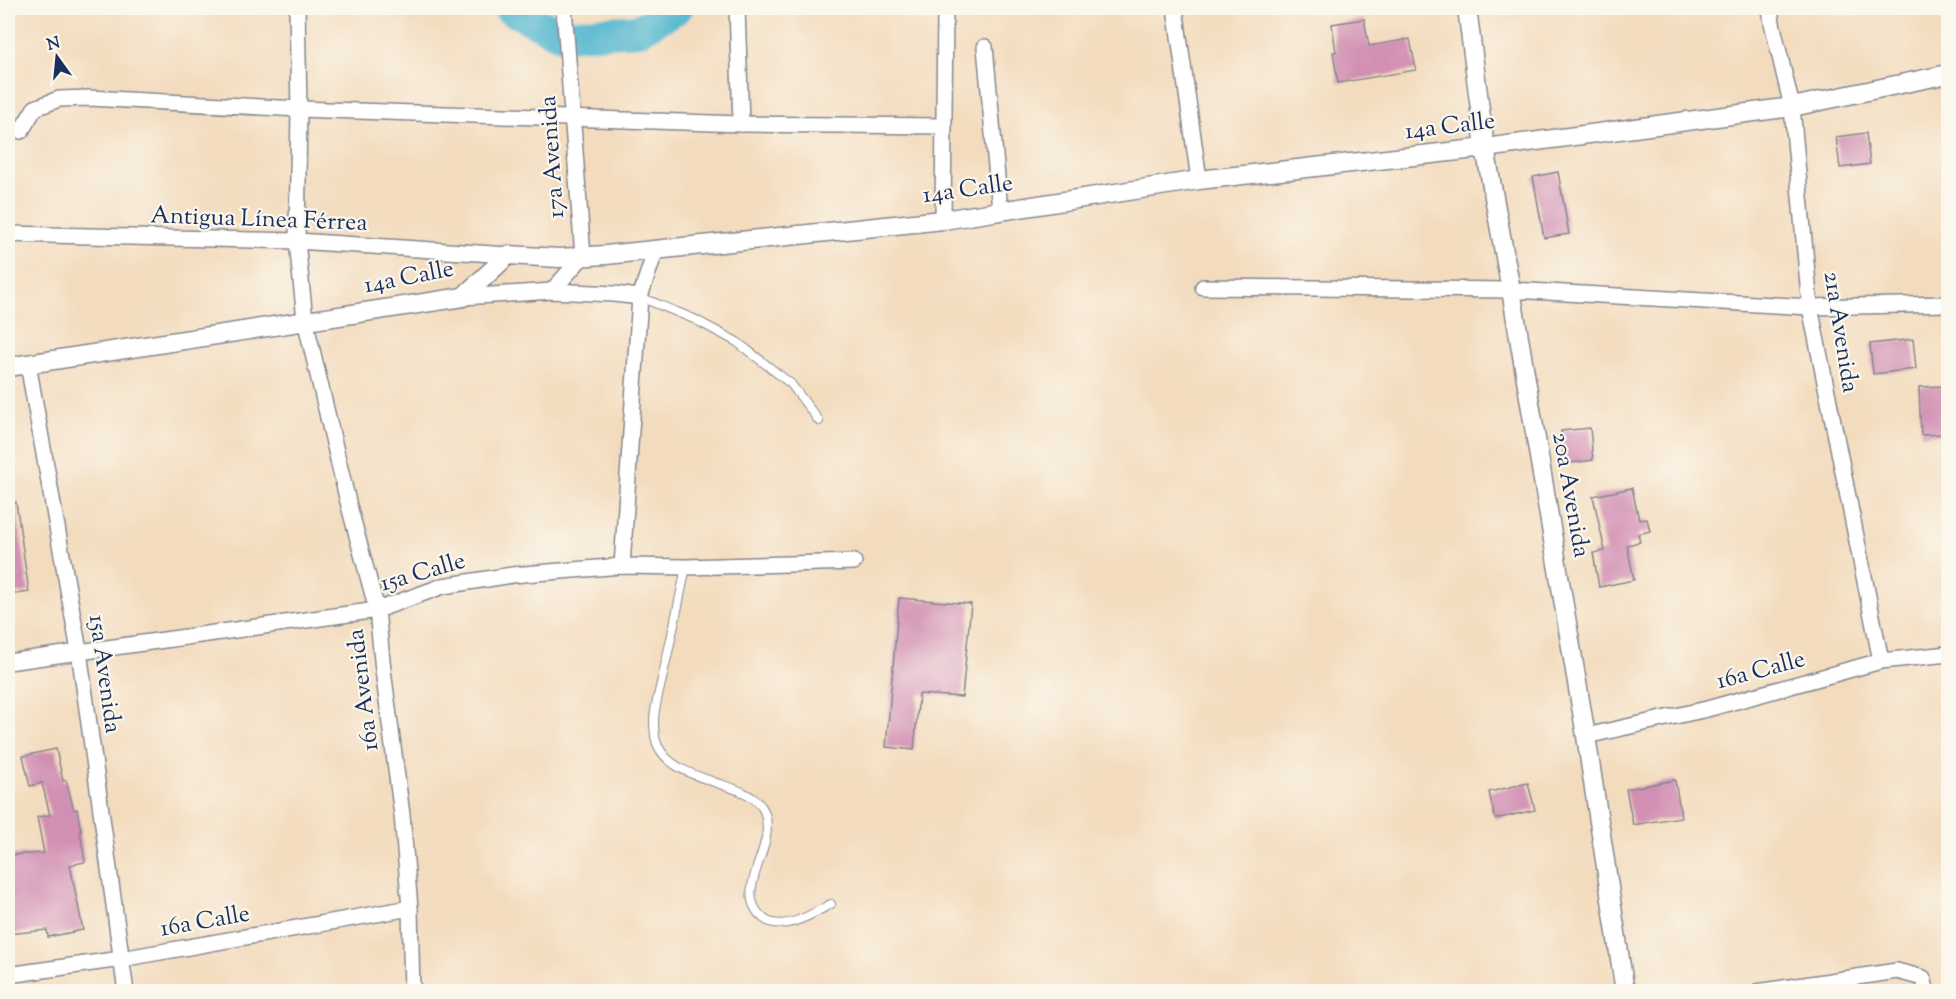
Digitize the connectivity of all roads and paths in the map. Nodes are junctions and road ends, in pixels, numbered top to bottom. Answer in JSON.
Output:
{"nodes":[{"id":1,"x":297,"y":8,"type":"edge"},
{"id":2,"x":737,"y":8,"type":"edge"},
{"id":3,"x":945,"y":8,"type":"edge"},
{"id":4,"x":1175,"y":8,"type":"edge"},
{"id":5,"x":1467,"y":8,"type":"edge"},
{"id":6,"x":1770,"y":8,"type":"edge"},
{"id":7,"x":565,"y":13,"type":"edge"},
{"id":8,"x":986,"y":47,"type":"dead end"},
{"id":9,"x":1948,"y":75,"type":"edge"},
{"id":10,"x":1792,"y":107,"type":"junction"},
{"id":11,"x":299,"y":110,"type":"junction"},
{"id":12,"x":571,"y":117,"type":"junction"},
{"id":13,"x":741,"y":124,"type":"junction"},
{"id":14,"x":944,"y":126,"type":"junction"},
{"id":15,"x":21,"y":130,"type":"dead end"},
{"id":16,"x":1485,"y":148,"type":"junction"},
{"id":17,"x":1199,"y":180,"type":"junction"},
{"id":18,"x":1000,"y":210,"type":"junction"},
{"id":19,"x":943,"y":220,"type":"junction"},
{"id":20,"x":8,"y":234,"type":"edge"},
{"id":21,"x":297,"y":241,"type":"junction"},
{"id":22,"x":656,"y":249,"type":"junction"},
{"id":23,"x":508,"y":255,"type":"junction"},
{"id":24,"x":584,"y":256,"type":"junction"},
{"id":25,"x":1203,"y":286,"type":"dead end"},
{"id":26,"x":1511,"y":290,"type":"junction"},
{"id":27,"x":552,"y":291,"type":"junction"},
{"id":28,"x":464,"y":297,"type":"junction"},
{"id":29,"x":640,"y":297,"type":"junction"},
{"id":30,"x":1948,"y":304,"type":"edge"},
{"id":31,"x":1810,"y":307,"type":"junction"},
{"id":32,"x":305,"y":320,"type":"junction"},
{"id":33,"x":28,"y":364,"type":"junction"},
{"id":34,"x":8,"y":367,"type":"edge"},
{"id":35,"x":819,"y":421,"type":"dead end"},
{"id":36,"x":854,"y":562,"type":"dead end"},
{"id":37,"x":622,"y":566,"type":"junction"},
{"id":38,"x":686,"y":567,"type":"junction"},
{"id":39,"x":377,"y":610,"type":"junction"},
{"id":40,"x":79,"y":651,"type":"junction"},
{"id":41,"x":1948,"y":654,"type":"edge"},
{"id":42,"x":1881,"y":661,"type":"junction"},
{"id":43,"x":8,"y":662,"type":"edge"},
{"id":44,"x":1586,"y":736,"type":"junction"},
{"id":45,"x":831,"y":904,"type":"dead end"},
{"id":46,"x":410,"y":908,"type":"junction"},
{"id":47,"x":121,"y":960,"type":"junction"},
{"id":48,"x":8,"y":975,"type":"edge"},
{"id":49,"x":126,"y":992,"type":"edge"},
{"id":50,"x":412,"y":992,"type":"edge"},
{"id":51,"x":1625,"y":992,"type":"edge"},
{"id":52,"x":1757,"y":992,"type":"edge"},
{"id":53,"x":1927,"y":992,"type":"edge"}],
"edges":[{"from":1,"to":11,"type":"street","name":"16a Avenida"},
{"from":2,"to":13,"type":"street"},
{"from":3,"to":14,"type":"street"},
{"from":4,"to":17,"type":"street"},
{"from":5,"to":16,"type":"street","name":"20a Avenida"},
{"from":6,"to":10,"type":"street","name":"21a Avenida"},
{"from":7,"to":12,"type":"street","name":"17a Avenida"},
{"from":8,"to":18,"type":"street"},
{"from":9,"to":10,"type":"street","name":"14a Calle"},
{"from":10,"to":16,"type":"street","name":"14a Calle"},
{"from":10,"to":31,"type":"street","name":"21a Avenida"},
{"from":11,"to":12,"type":"street"},
{"from":11,"to":15,"type":"street"},
{"from":11,"to":21,"type":"street","name":"16a Avenida"},
{"from":12,"to":13,"type":"street"},
{"from":12,"to":24,"type":"street","name":"17a Avenida"},
{"from":13,"to":14,"type":"street"},
{"from":14,"to":19,"type":"street"},
{"from":16,"to":17,"type":"street","name":"14a Calle"},
{"from":16,"to":26,"type":"street","name":"20a Avenida"},
{"from":17,"to":18,"type":"street","name":"14a Calle"},
{"from":18,"to":19,"type":"street","name":"14a Calle"},
{"from":19,"to":22,"type":"street","name":"14a Calle"},
{"from":20,"to":21,"type":"street","name":"Antigua Línea Férrea"},
{"from":21,"to":23,"type":"street","name":"Antigua Línea Férrea"},
{"from":21,"to":32,"type":"street","name":"16a Avenida"},
{"from":22,"to":24,"type":"street","name":"14a Calle"},
{"from":22,"to":29,"type":"street"},
{"from":23,"to":24,"type":"street","name":"14a Calle"},
{"from":23,"to":28,"type":"street","name":"14a Calle"},
{"from":24,"to":27,"type":"street"},
{"from":25,"to":26,"type":"street"},
{"from":26,"to":31,"type":"street"},
{"from":26,"to":44,"type":"street","name":"20a Avenida"},
{"from":27,"to":28,"type":"street"},
{"from":27,"to":29,"type":"street"},
{"from":28,"to":32,"type":"street","name":"14a Calle"},
{"from":29,"to":35,"type":"lane"},
{"from":29,"to":37,"type":"street"},
{"from":30,"to":31,"type":"street"},
{"from":31,"to":42,"type":"street","name":"21a Avenida"},
{"from":32,"to":33,"type":"street","name":"14a Calle"},
{"from":32,"to":39,"type":"street","name":"16a Avenida"},
{"from":33,"to":34,"type":"street","name":"14a Calle"},
{"from":33,"to":40,"type":"street","name":"15a Avenida"},
{"from":36,"to":38,"type":"street","name":"15a Calle"},
{"from":37,"to":38,"type":"street","name":"15a Calle"},
{"from":37,"to":39,"type":"street","name":"15a Calle"},
{"from":38,"to":45,"type":"lane"},
{"from":39,"to":40,"type":"street","name":"15a Calle"},
{"from":39,"to":46,"type":"street","name":"16a Avenida"},
{"from":40,"to":43,"type":"street","name":"15a Calle"},
{"from":40,"to":47,"type":"street","name":"15a Avenida"},
{"from":41,"to":42,"type":"street","name":"16a Calle"},
{"from":42,"to":44,"type":"street","name":"16a Calle"},
{"from":44,"to":51,"type":"street","name":"20a Avenida"},
{"from":46,"to":47,"type":"street","name":"16a Calle"},
{"from":46,"to":50,"type":"street","name":"16a Avenida"},
{"from":47,"to":48,"type":"street","name":"16a Calle"},
{"from":47,"to":49,"type":"street","name":"15a Avenida"},
{"from":52,"to":53,"type":"street"}]}
